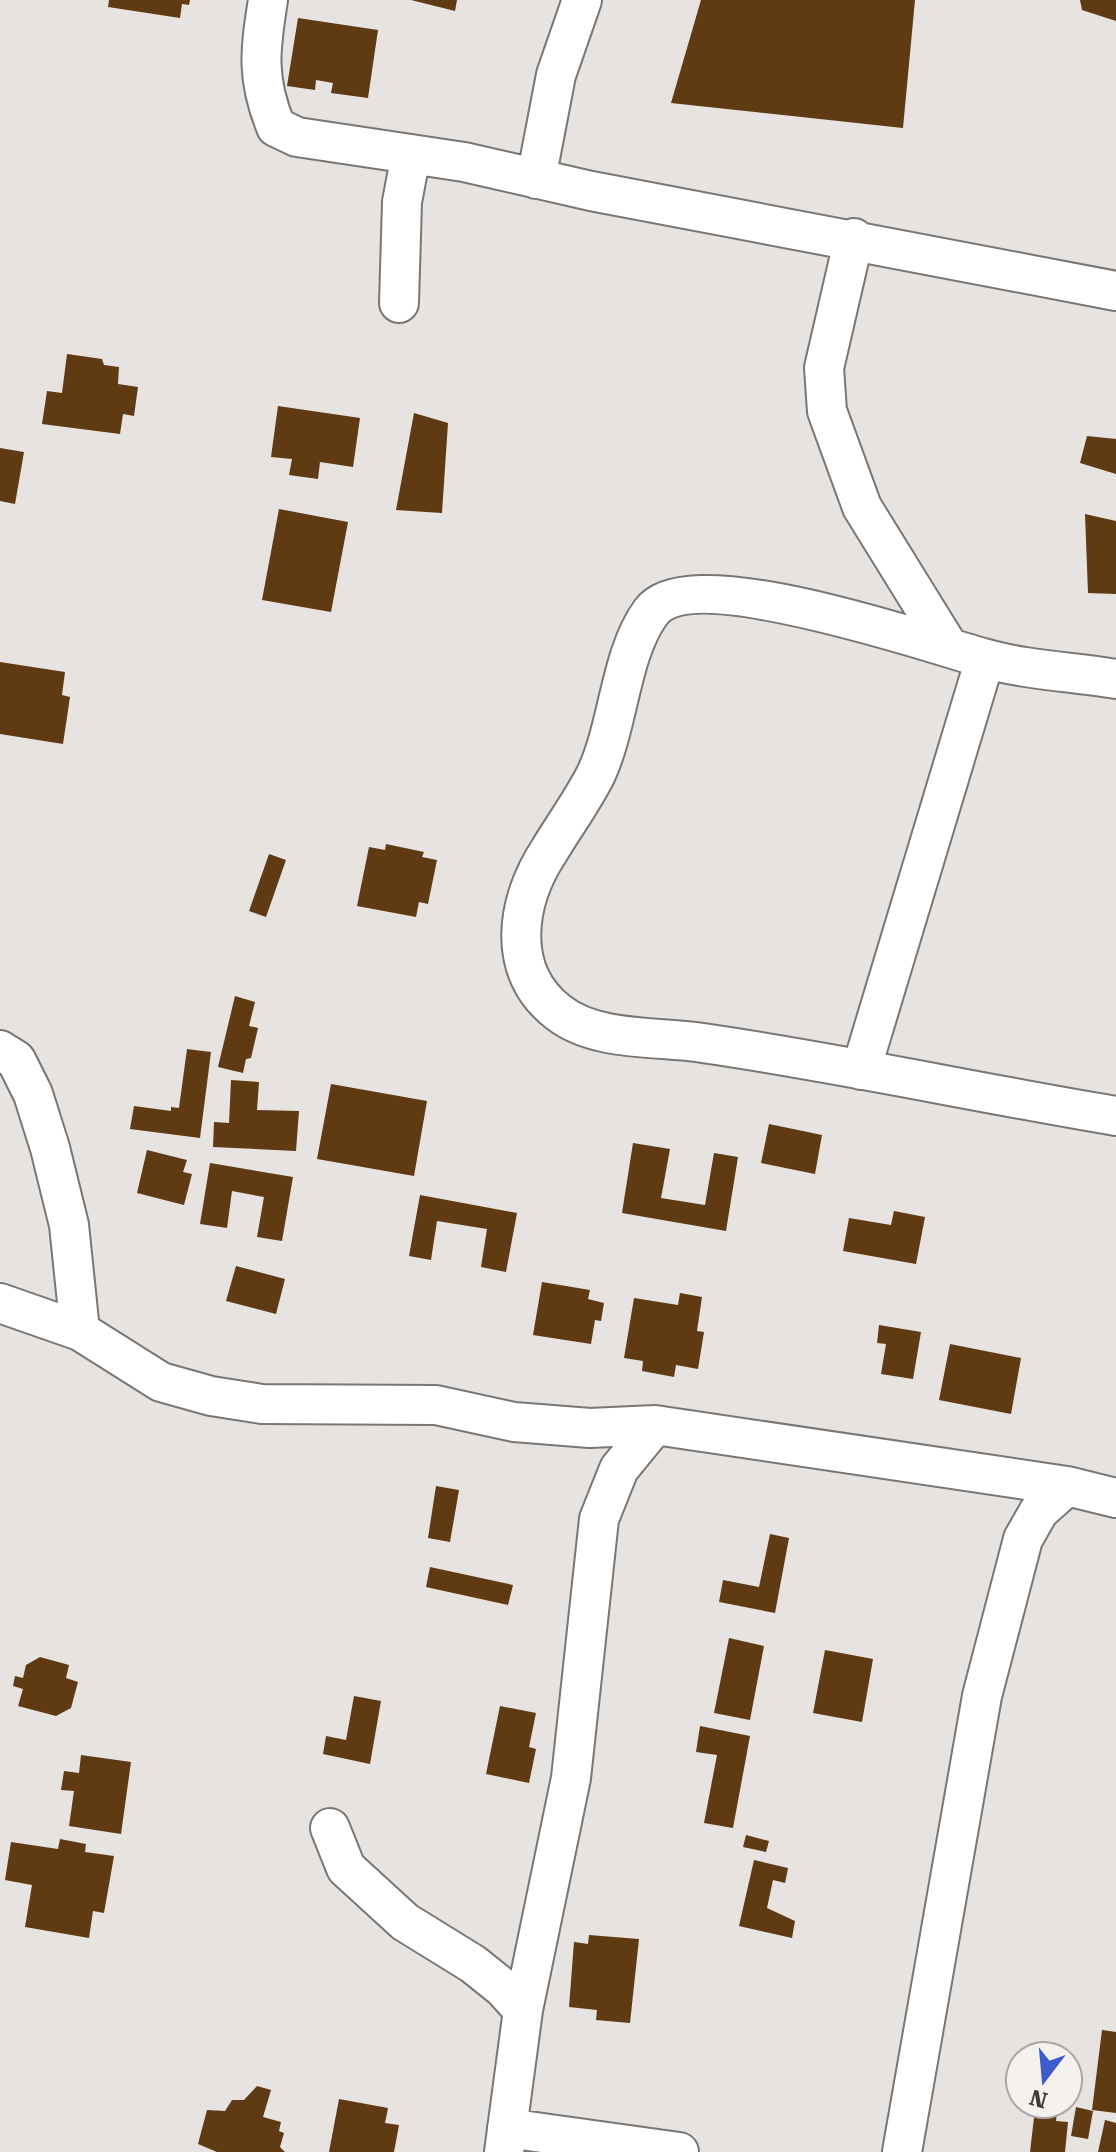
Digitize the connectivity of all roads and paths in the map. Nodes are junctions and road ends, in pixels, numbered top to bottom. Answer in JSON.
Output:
{"nodes":[{"id":1,"x":268,"y":0,"type":"edge"},
{"id":2,"x":582,"y":0,"type":"edge"},
{"id":3,"x":411,"y":154,"type":"junction"},
{"id":4,"x":536,"y":179,"type":"junction"},
{"id":5,"x":854,"y":238,"type":"junction"},
{"id":6,"x":1116,"y":291,"type":"edge"},
{"id":7,"x":399,"y":303,"type":"dead end"},
{"id":8,"x":948,"y":646,"type":"junction"},
{"id":9,"x":985,"y":659,"type":"junction"},
{"id":10,"x":1116,"y":679,"type":"edge"},
{"id":11,"x":0,"y":1024,"type":"edge"},
{"id":12,"x":8,"y":1055,"type":"edge"},
{"id":13,"x":861,"y":1070,"type":"junction"},
{"id":14,"x":1116,"y":1116,"type":"edge"},
{"id":15,"x":0,"y":1303,"type":"edge"},
{"id":16,"x":80,"y":1331,"type":"junction"},
{"id":17,"x":655,"y":1425,"type":"junction"},
{"id":18,"x":1067,"y":1486,"type":"junction"},
{"id":19,"x":1116,"y":1498,"type":"edge"},
{"id":20,"x":330,"y":1828,"type":"dead end"},
{"id":21,"x":523,"y":2010,"type":"junction"},
{"id":22,"x":505,"y":2140,"type":"edge"},
{"id":23,"x":679,"y":2152,"type":"edge"},
{"id":24,"x":902,"y":2152,"type":"edge"}],
"edges":[{"from":1,"to":3,"type":"street"},
{"from":2,"to":4,"type":"street"},
{"from":3,"to":4,"type":"street"},
{"from":3,"to":7,"type":"street"},
{"from":4,"to":5,"type":"street"},
{"from":5,"to":6,"type":"street"},
{"from":5,"to":8,"type":"street"},
{"from":8,"to":9,"type":"street"},
{"from":8,"to":13,"type":"street"},
{"from":9,"to":10,"type":"street"},
{"from":9,"to":13,"type":"street"},
{"from":11,"to":12,"type":"street"},
{"from":12,"to":16,"type":"street"},
{"from":13,"to":14,"type":"street"},
{"from":15,"to":16,"type":"street"},
{"from":16,"to":17,"type":"street"},
{"from":17,"to":18,"type":"street"},
{"from":17,"to":21,"type":"street"},
{"from":18,"to":19,"type":"street"},
{"from":18,"to":24,"type":"street"},
{"from":20,"to":21,"type":"street"},
{"from":21,"to":22,"type":"street"},
{"from":22,"to":23,"type":"street"}]}
